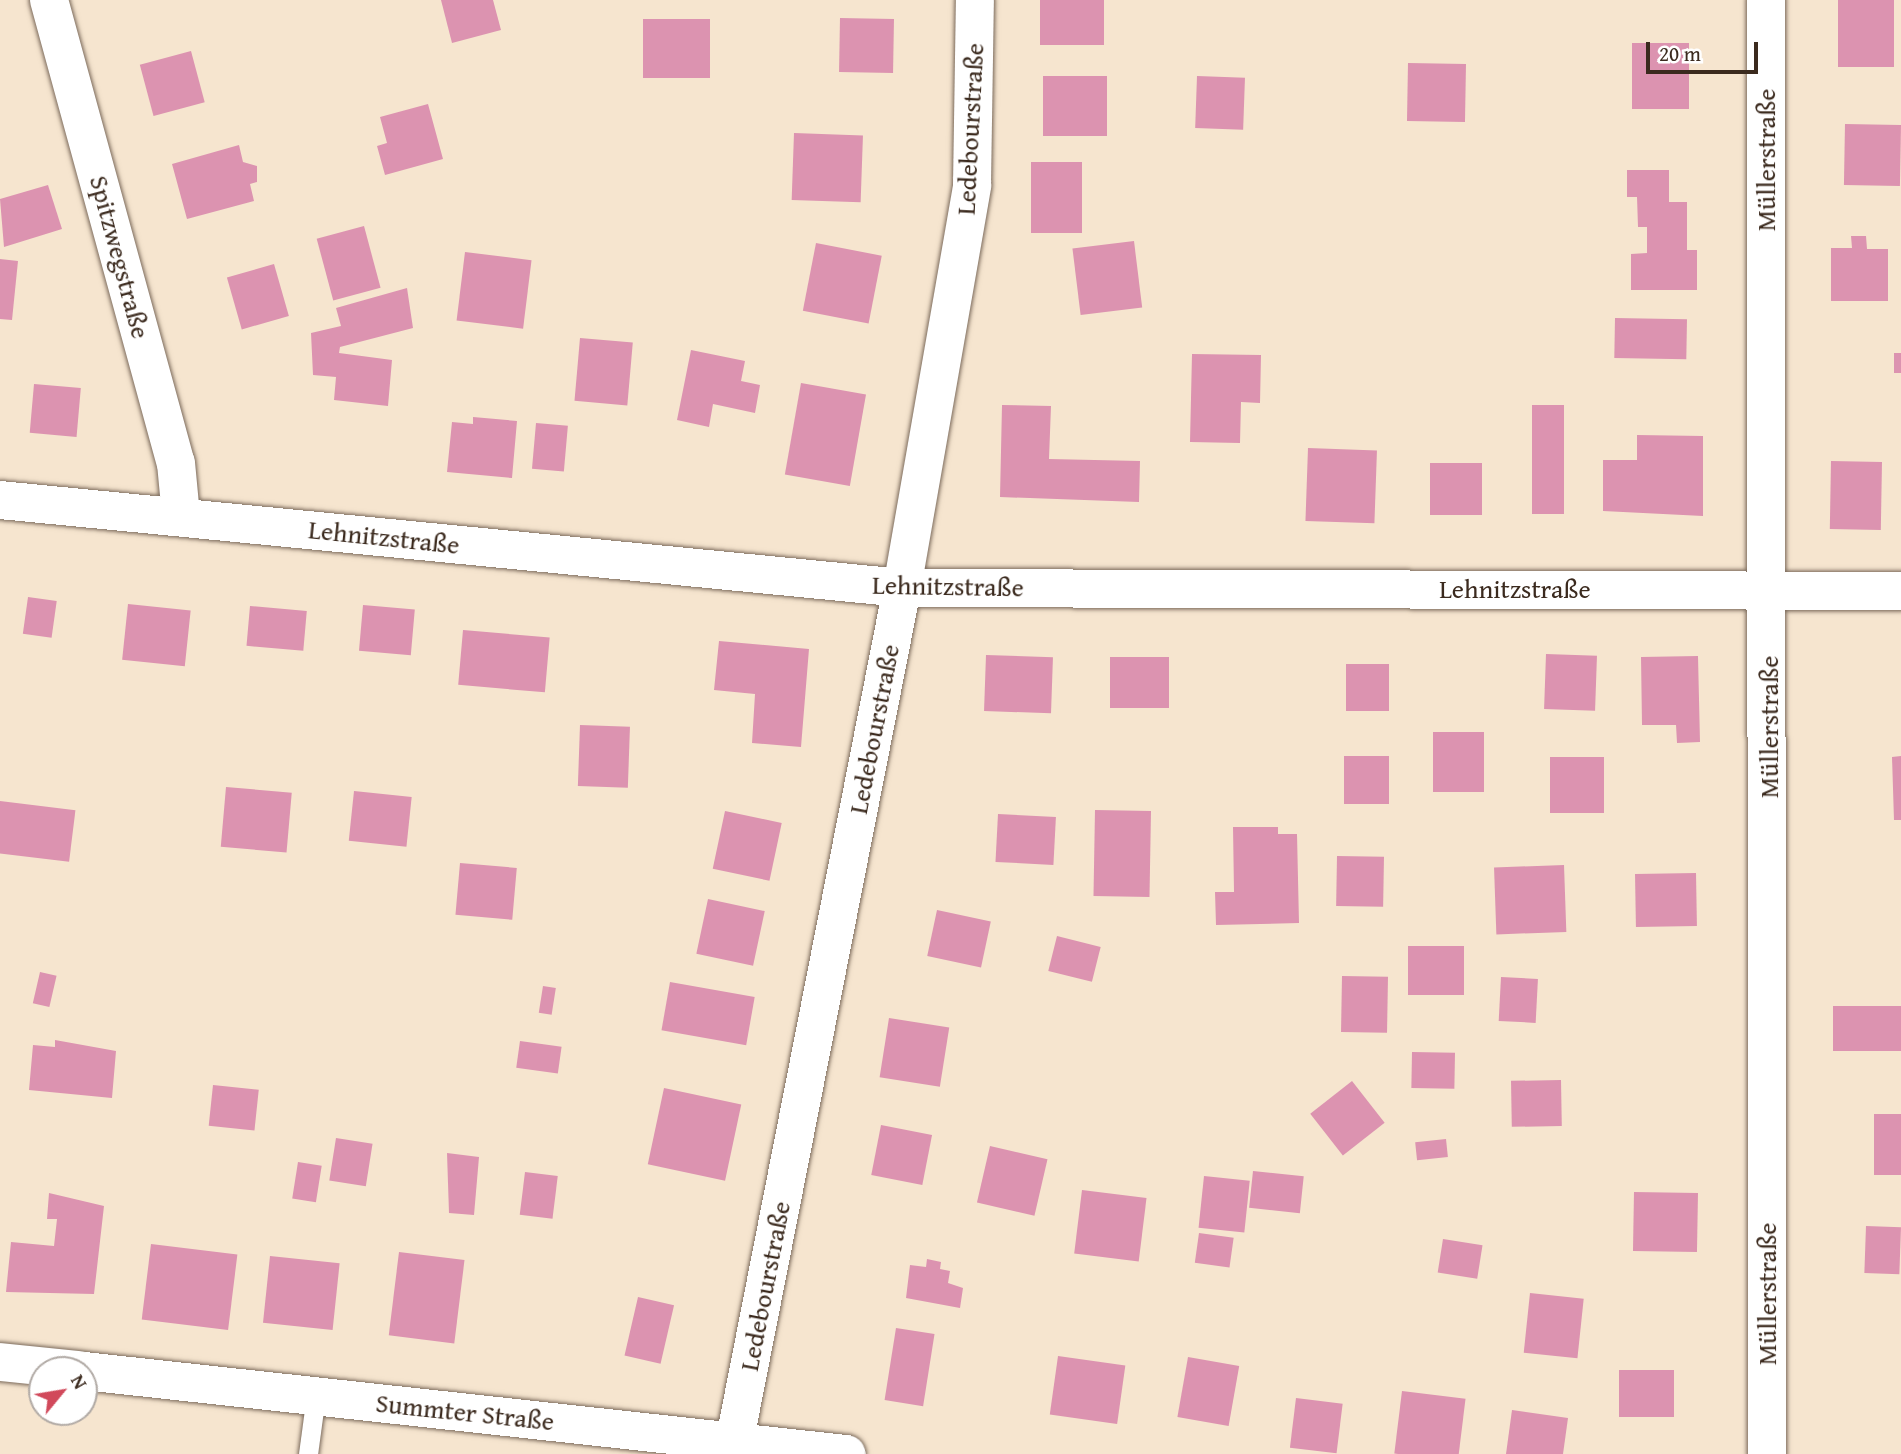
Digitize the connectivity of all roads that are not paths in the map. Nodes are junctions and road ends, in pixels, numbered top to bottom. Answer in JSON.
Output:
{"nodes":[{"id":1,"x":49,"y":0,"type":"edge"},
{"id":2,"x":975,"y":0,"type":"edge"},
{"id":3,"x":1766,"y":0,"type":"edge"},
{"id":4,"x":0,"y":500,"type":"edge"},
{"id":5,"x":181,"y":516,"type":"junction"},
{"id":6,"x":902,"y":588,"type":"junction"},
{"id":7,"x":1769,"y":589,"type":"junction"},
{"id":8,"x":1901,"y":591,"type":"edge"},
{"id":9,"x":0,"y":1362,"type":"edge"},
{"id":10,"x":28,"y":1365,"type":"edge"},
{"id":11,"x":98,"y":1372,"type":"edge"},
{"id":12,"x":316,"y":1395,"type":"junction"},
{"id":13,"x":733,"y":1447,"type":"edge"},
{"id":14,"x":308,"y":1454,"type":"edge"},
{"id":15,"x":846,"y":1454,"type":"edge"},
{"id":16,"x":1767,"y":1454,"type":"edge"}],
"edges":[{"from":1,"to":5,"type":"street","name":"Spitzwegstraße"},
{"from":2,"to":6,"type":"street","name":"Ledebourstraße"},
{"from":3,"to":7,"type":"street","name":"Müllerstraße"},
{"from":4,"to":5,"type":"street","name":"Lehnitzstraße"},
{"from":5,"to":6,"type":"street","name":"Lehnitzstraße"},
{"from":6,"to":7,"type":"street","name":"Lehnitzstraße"},
{"from":6,"to":13,"type":"street","name":"Ledebourstraße"},
{"from":7,"to":8,"type":"street","name":"Lehnitzstraße"},
{"from":7,"to":16,"type":"street","name":"Müllerstraße"},
{"from":9,"to":10,"type":"street"},
{"from":11,"to":12,"type":"street","name":"Summter Straße"},
{"from":12,"to":13,"type":"street","name":"Summter Straße"},
{"from":12,"to":14,"type":"lane"},
{"from":13,"to":15,"type":"street","name":"Summter Straße"}]}
